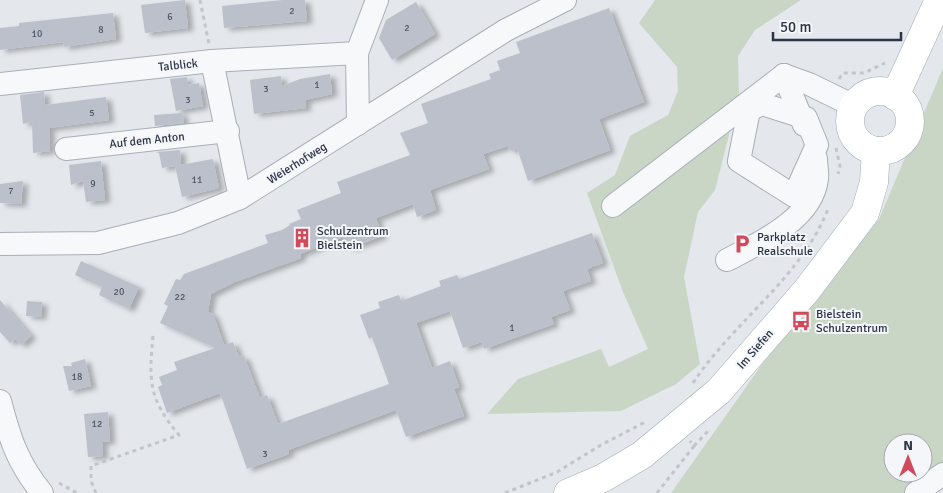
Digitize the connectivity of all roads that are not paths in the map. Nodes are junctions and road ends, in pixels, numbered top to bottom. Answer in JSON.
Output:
{"nodes":[{"id":1,"x":377,"y":0,"type":"edge"},
{"id":2,"x":565,"y":0,"type":"edge"},
{"id":3,"x":940,"y":0,"type":"edge"},
{"id":4,"x":357,"y":53,"type":"junction"},
{"id":5,"x":212,"y":61,"type":"junction"},
{"id":6,"x":784,"y":75,"type":"junction"},
{"id":7,"x":0,"y":84,"type":"edge"},
{"id":8,"x":895,"y":96,"type":"junction"},
{"id":9,"x":854,"y":106,"type":"junction"},
{"id":10,"x":800,"y":116,"type":"junction"},
{"id":11,"x":358,"y":124,"type":"junction"},
{"id":12,"x":228,"y":131,"type":"junction"},
{"id":13,"x":66,"y":149,"type":"dead end"},
{"id":14,"x":815,"y":150,"type":"junction"},
{"id":15,"x":876,"y":151,"type":"junction"},
{"id":16,"x":240,"y":198,"type":"junction"},
{"id":17,"x":613,"y":206,"type":"dead end"},
{"id":18,"x":0,"y":244,"type":"edge"},
{"id":19,"x":728,"y":260,"type":"dead end"},
{"id":20,"x":0,"y":401,"type":"edge"},
{"id":21,"x":943,"y":474,"type":"edge"},
{"id":22,"x":607,"y":485,"type":"edge"},
{"id":23,"x":42,"y":493,"type":"edge"},
{"id":24,"x":568,"y":493,"type":"edge"},
{"id":25,"x":916,"y":493,"type":"edge"}],
"edges":[{"from":1,"to":4,"type":"street"},
{"from":2,"to":11,"type":"street","name":"Weierhofweg"},
{"from":3,"to":8,"type":"main road"},
{"from":4,"to":5,"type":"street","name":"Talblick"},
{"from":4,"to":11,"type":"street"},
{"from":5,"to":7,"type":"street","name":"Talblick"},
{"from":5,"to":12,"type":"street"},
{"from":6,"to":9,"type":"street"},
{"from":6,"to":10,"type":"street"},
{"from":6,"to":17,"type":"street"},
{"from":8,"to":9,"type":"main road"},
{"from":8,"to":15,"type":"main road"},
{"from":9,"to":15,"type":"main road"},
{"from":10,"to":14,"type":"street"},
{"from":10,"to":14,"type":"street"},
{"from":11,"to":16,"type":"street","name":"Weierhofweg"},
{"from":12,"to":13,"type":"street","name":"Auf dem Anton"},
{"from":12,"to":16,"type":"street"},
{"from":14,"to":19,"type":"street"},
{"from":15,"to":22,"type":"main road","name":"Im Siefen"},
{"from":16,"to":18,"type":"street","name":"Weierhofweg"},
{"from":20,"to":23,"type":"street"},
{"from":21,"to":25,"type":"street"},
{"from":22,"to":24,"type":"main road","name":"Im Siefen"}]}
